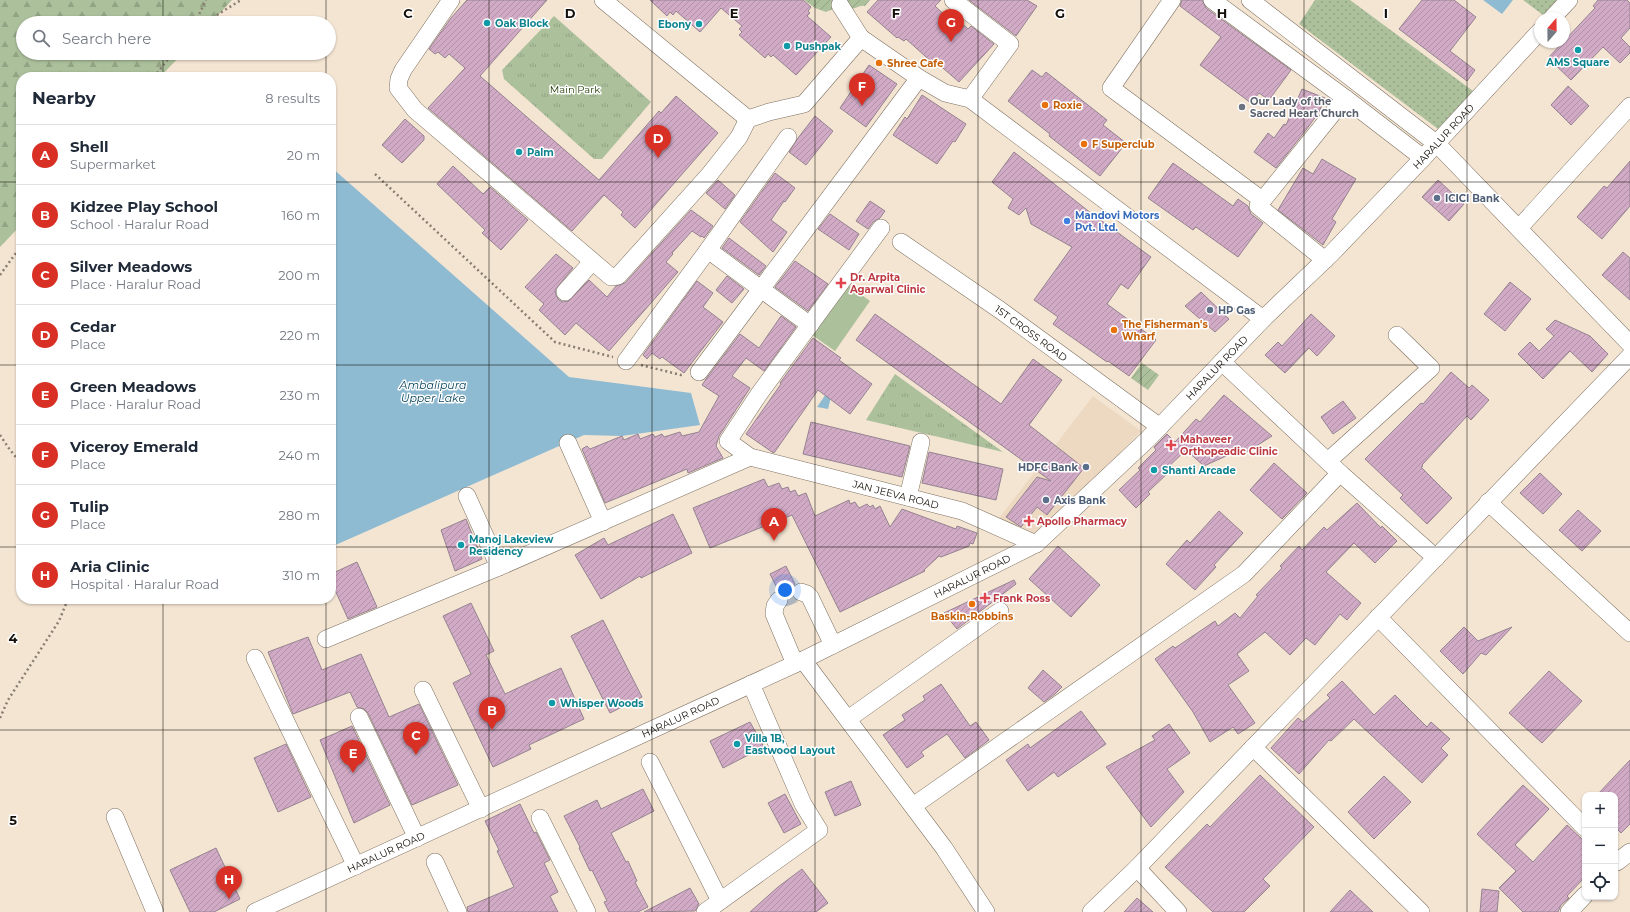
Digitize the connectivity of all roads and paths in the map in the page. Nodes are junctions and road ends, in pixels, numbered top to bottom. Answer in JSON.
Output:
{"nodes":[{"id":1,"x":206,"y":0,"type":"edge"},
{"id":2,"x":241,"y":0,"type":"edge"},
{"id":3,"x":451,"y":0,"type":"edge"},
{"id":4,"x":603,"y":0,"type":"edge"},
{"id":5,"x":953,"y":0,"type":"edge"},
{"id":6,"x":1172,"y":0,"type":"edge"},
{"id":7,"x":1212,"y":0,"type":"edge"},
{"id":8,"x":1250,"y":0,"type":"edge"},
{"id":9,"x":1569,"y":0,"type":"edge"},
{"id":10,"x":840,"y":5,"type":"dead end"},
{"id":11,"x":1558,"y":12,"type":"edge"},
{"id":12,"x":198,"y":16,"type":"edge"},
{"id":13,"x":215,"y":16,"type":"edge"},
{"id":14,"x":861,"y":38,"type":"junction"},
{"id":15,"x":1534,"y":38,"type":"edge"},
{"id":16,"x":167,"y":60,"type":"edge"},
{"id":17,"x":158,"y":72,"type":"edge"},
{"id":18,"x":919,"y":78,"type":"junction"},
{"id":19,"x":1345,"y":98,"type":"junction"},
{"id":20,"x":970,"y":100,"type":"junction"},
{"id":21,"x":1630,"y":106,"type":"edge"},
{"id":22,"x":748,"y":119,"type":"junction"},
{"id":23,"x":788,"y":137,"type":"dead end"},
{"id":24,"x":1437,"y":144,"type":"junction"},
{"id":25,"x":1423,"y":158,"type":"junction"},
{"id":26,"x":375,"y":174,"type":"dead end"},
{"id":27,"x":1262,"y":200,"type":"junction"},
{"id":28,"x":881,"y":228,"type":"dead end"},
{"id":29,"x":1519,"y":228,"type":"junction"},
{"id":30,"x":901,"y":242,"type":"dead end"},
{"id":31,"x":708,"y":250,"type":"junction"},
{"id":32,"x":16,"y":253,"type":"edge"},
{"id":33,"x":1324,"y":260,"type":"junction"},
{"id":34,"x":592,"y":262,"type":"junction"},
{"id":35,"x":0,"y":275,"type":"edge"},
{"id":36,"x":762,"y":289,"type":"junction"},
{"id":37,"x":565,"y":292,"type":"dead end"},
{"id":38,"x":1263,"y":319,"type":"junction"},
{"id":39,"x":810,"y":325,"type":"junction"},
{"id":40,"x":1397,"y":335,"type":"dead end"},
{"id":41,"x":1630,"y":344,"type":"edge"},
{"id":42,"x":1630,"y":356,"type":"edge"},
{"id":43,"x":626,"y":361,"type":"junction"},
{"id":44,"x":1222,"y":362,"type":"junction"},
{"id":45,"x":699,"y":372,"type":"joint"},
{"id":46,"x":1160,"y":427,"type":"junction"},
{"id":47,"x":0,"y":435,"type":"edge"},
{"id":48,"x":921,"y":442,"type":"dead end"},
{"id":49,"x":568,"y":443,"type":"dead end"},
{"id":50,"x":16,"y":457,"type":"edge"},
{"id":51,"x":750,"y":457,"type":"junction"},
{"id":52,"x":1334,"y":467,"type":"junction"},
{"id":53,"x":467,"y":496,"type":"dead end"},
{"id":54,"x":908,"y":497,"type":"junction"},
{"id":55,"x":1488,"y":502,"type":"junction"},
{"id":56,"x":602,"y":522,"type":"junction"},
{"id":57,"x":1036,"y":544,"type":"junction"},
{"id":58,"x":1436,"y":558,"type":"junction"},
{"id":59,"x":499,"y":567,"type":"junction"},
{"id":60,"x":801,"y":592,"type":"dead end"},
{"id":61,"x":779,"y":600,"type":"dead end"},
{"id":62,"x":66,"y":604,"type":"edge"},
{"id":63,"x":1000,"y":611,"type":"dead end"},
{"id":64,"x":1378,"y":617,"type":"junction"},
{"id":65,"x":1630,"y":633,"type":"edge"},
{"id":66,"x":326,"y":639,"type":"dead end"},
{"id":67,"x":834,"y":645,"type":"junction"},
{"id":68,"x":255,"y":658,"type":"dead end"},
{"id":69,"x":799,"y":662,"type":"junction"},
{"id":70,"x":751,"y":684,"type":"junction"},
{"id":71,"x":423,"y":690,"type":"dead end"},
{"id":72,"x":359,"y":717,"type":"dead end"},
{"id":73,"x":0,"y":718,"type":"edge"},
{"id":74,"x":848,"y":720,"type":"junction"},
{"id":75,"x":1253,"y":747,"type":"junction"},
{"id":76,"x":650,"y":762,"type":"dead end"},
{"id":77,"x":913,"y":806,"type":"junction"},
{"id":78,"x":481,"y":809,"type":"junction"},
{"id":79,"x":115,"y":817,"type":"dead end"},
{"id":80,"x":540,"y":818,"type":"dead end"},
{"id":81,"x":1582,"y":825,"type":"edge"},
{"id":82,"x":417,"y":838,"type":"junction"},
{"id":83,"x":435,"y":862,"type":"dead end"},
{"id":84,"x":356,"y":866,"type":"junction"},
{"id":85,"x":1137,"y":868,"type":"junction"},
{"id":86,"x":1582,"y":898,"type":"edge"},
{"id":87,"x":720,"y":901,"type":"junction"},
{"id":88,"x":155,"y":912,"type":"edge"},
{"id":89,"x":255,"y":912,"type":"edge"},
{"id":90,"x":458,"y":912,"type":"edge"},
{"id":91,"x":587,"y":912,"type":"edge"},
{"id":92,"x":705,"y":912,"type":"edge"},
{"id":93,"x":986,"y":912,"type":"edge"},
{"id":94,"x":1091,"y":912,"type":"edge"},
{"id":95,"x":1178,"y":912,"type":"edge"},
{"id":96,"x":1421,"y":912,"type":"edge"},
{"id":97,"x":1569,"y":912,"type":"edge"}],
"edges":[{"from":1,"to":12,"type":"path"},
{"from":2,"to":13,"type":"path"},
{"from":3,"to":34,"type":"street"},
{"from":4,"to":22,"type":"street"},
{"from":5,"to":20,"type":"street"},
{"from":6,"to":27,"type":"street"},
{"from":7,"to":19,"type":"street"},
{"from":8,"to":24,"type":"street"},
{"from":9,"to":11,"type":"street"},
{"from":10,"to":14,"type":"street"},
{"from":14,"to":18,"type":"street"},
{"from":14,"to":22,"type":"street"},
{"from":15,"to":24,"type":"street","name":"HARALUR ROAD"},
{"from":16,"to":17,"type":"path"},
{"from":18,"to":20,"type":"street"},
{"from":18,"to":36,"type":"street"},
{"from":19,"to":25,"type":"street"},
{"from":19,"to":27,"type":"street"},
{"from":20,"to":38,"type":"street"},
{"from":21,"to":29,"type":"street"},
{"from":22,"to":34,"type":"street"},
{"from":23,"to":31,"type":"street"},
{"from":24,"to":25,"type":"street","name":"HARALUR ROAD"},
{"from":24,"to":29,"type":"street"},
{"from":25,"to":33,"type":"street","name":"HARALUR ROAD"},
{"from":26,"to":43,"type":"path"},
{"from":27,"to":33,"type":"street"},
{"from":28,"to":39,"type":"street"},
{"from":29,"to":41,"type":"street"},
{"from":30,"to":46,"type":"street","name":"1ST CROSS ROAD"},
{"from":31,"to":36,"type":"street"},
{"from":31,"to":43,"type":"street"},
{"from":32,"to":35,"type":"path"},
{"from":33,"to":38,"type":"street","name":"HARALUR ROAD"},
{"from":34,"to":37,"type":"street"},
{"from":36,"to":39,"type":"street"},
{"from":36,"to":45,"type":"street"},
{"from":38,"to":44,"type":"street","name":"HARALUR ROAD"},
{"from":39,"to":51,"type":"street"},
{"from":40,"to":52,"type":"street"},
{"from":42,"to":55,"type":"street"},
{"from":43,"to":45,"type":"path"},
{"from":44,"to":46,"type":"street","name":"HARALUR ROAD"},
{"from":44,"to":52,"type":"street"},
{"from":46,"to":57,"type":"street","name":"HARALUR ROAD"},
{"from":47,"to":50,"type":"path"},
{"from":48,"to":54,"type":"street"},
{"from":49,"to":56,"type":"street"},
{"from":51,"to":54,"type":"street","name":"JAN JEEVA ROAD"},
{"from":51,"to":56,"type":"street"},
{"from":52,"to":58,"type":"street"},
{"from":52,"to":77,"type":"street"},
{"from":53,"to":59,"type":"street"},
{"from":54,"to":57,"type":"street","name":"JAN JEEVA ROAD"},
{"from":55,"to":58,"type":"street"},
{"from":55,"to":65,"type":"street"},
{"from":56,"to":59,"type":"street"},
{"from":57,"to":67,"type":"street","name":"HARALUR ROAD"},
{"from":58,"to":64,"type":"street"},
{"from":59,"to":66,"type":"street"},
{"from":60,"to":67,"type":"street"},
{"from":61,"to":69,"type":"street"},
{"from":62,"to":73,"type":"path"},
{"from":63,"to":74,"type":"street"},
{"from":64,"to":75,"type":"street"},
{"from":64,"to":81,"type":"street"},
{"from":67,"to":69,"type":"street","name":"HARALUR ROAD"},
{"from":68,"to":84,"type":"street"},
{"from":69,"to":70,"type":"street","name":"HARALUR ROAD"},
{"from":69,"to":74,"type":"street"},
{"from":70,"to":78,"type":"street","name":"HARALUR ROAD"},
{"from":70,"to":87,"type":"street"},
{"from":71,"to":78,"type":"street"},
{"from":72,"to":82,"type":"street"},
{"from":74,"to":77,"type":"street"},
{"from":75,"to":85,"type":"street"},
{"from":75,"to":96,"type":"street"},
{"from":76,"to":87,"type":"street"},
{"from":77,"to":93,"type":"street"},
{"from":78,"to":82,"type":"street","name":"HARALUR ROAD"},
{"from":79,"to":88,"type":"street"},
{"from":80,"to":91,"type":"street"},
{"from":82,"to":84,"type":"street","name":"HARALUR ROAD"},
{"from":83,"to":90,"type":"street"},
{"from":84,"to":89,"type":"street","name":"HARALUR ROAD"},
{"from":85,"to":94,"type":"street"},
{"from":85,"to":95,"type":"street"},
{"from":86,"to":97,"type":"street"},
{"from":87,"to":92,"type":"street"}]}
